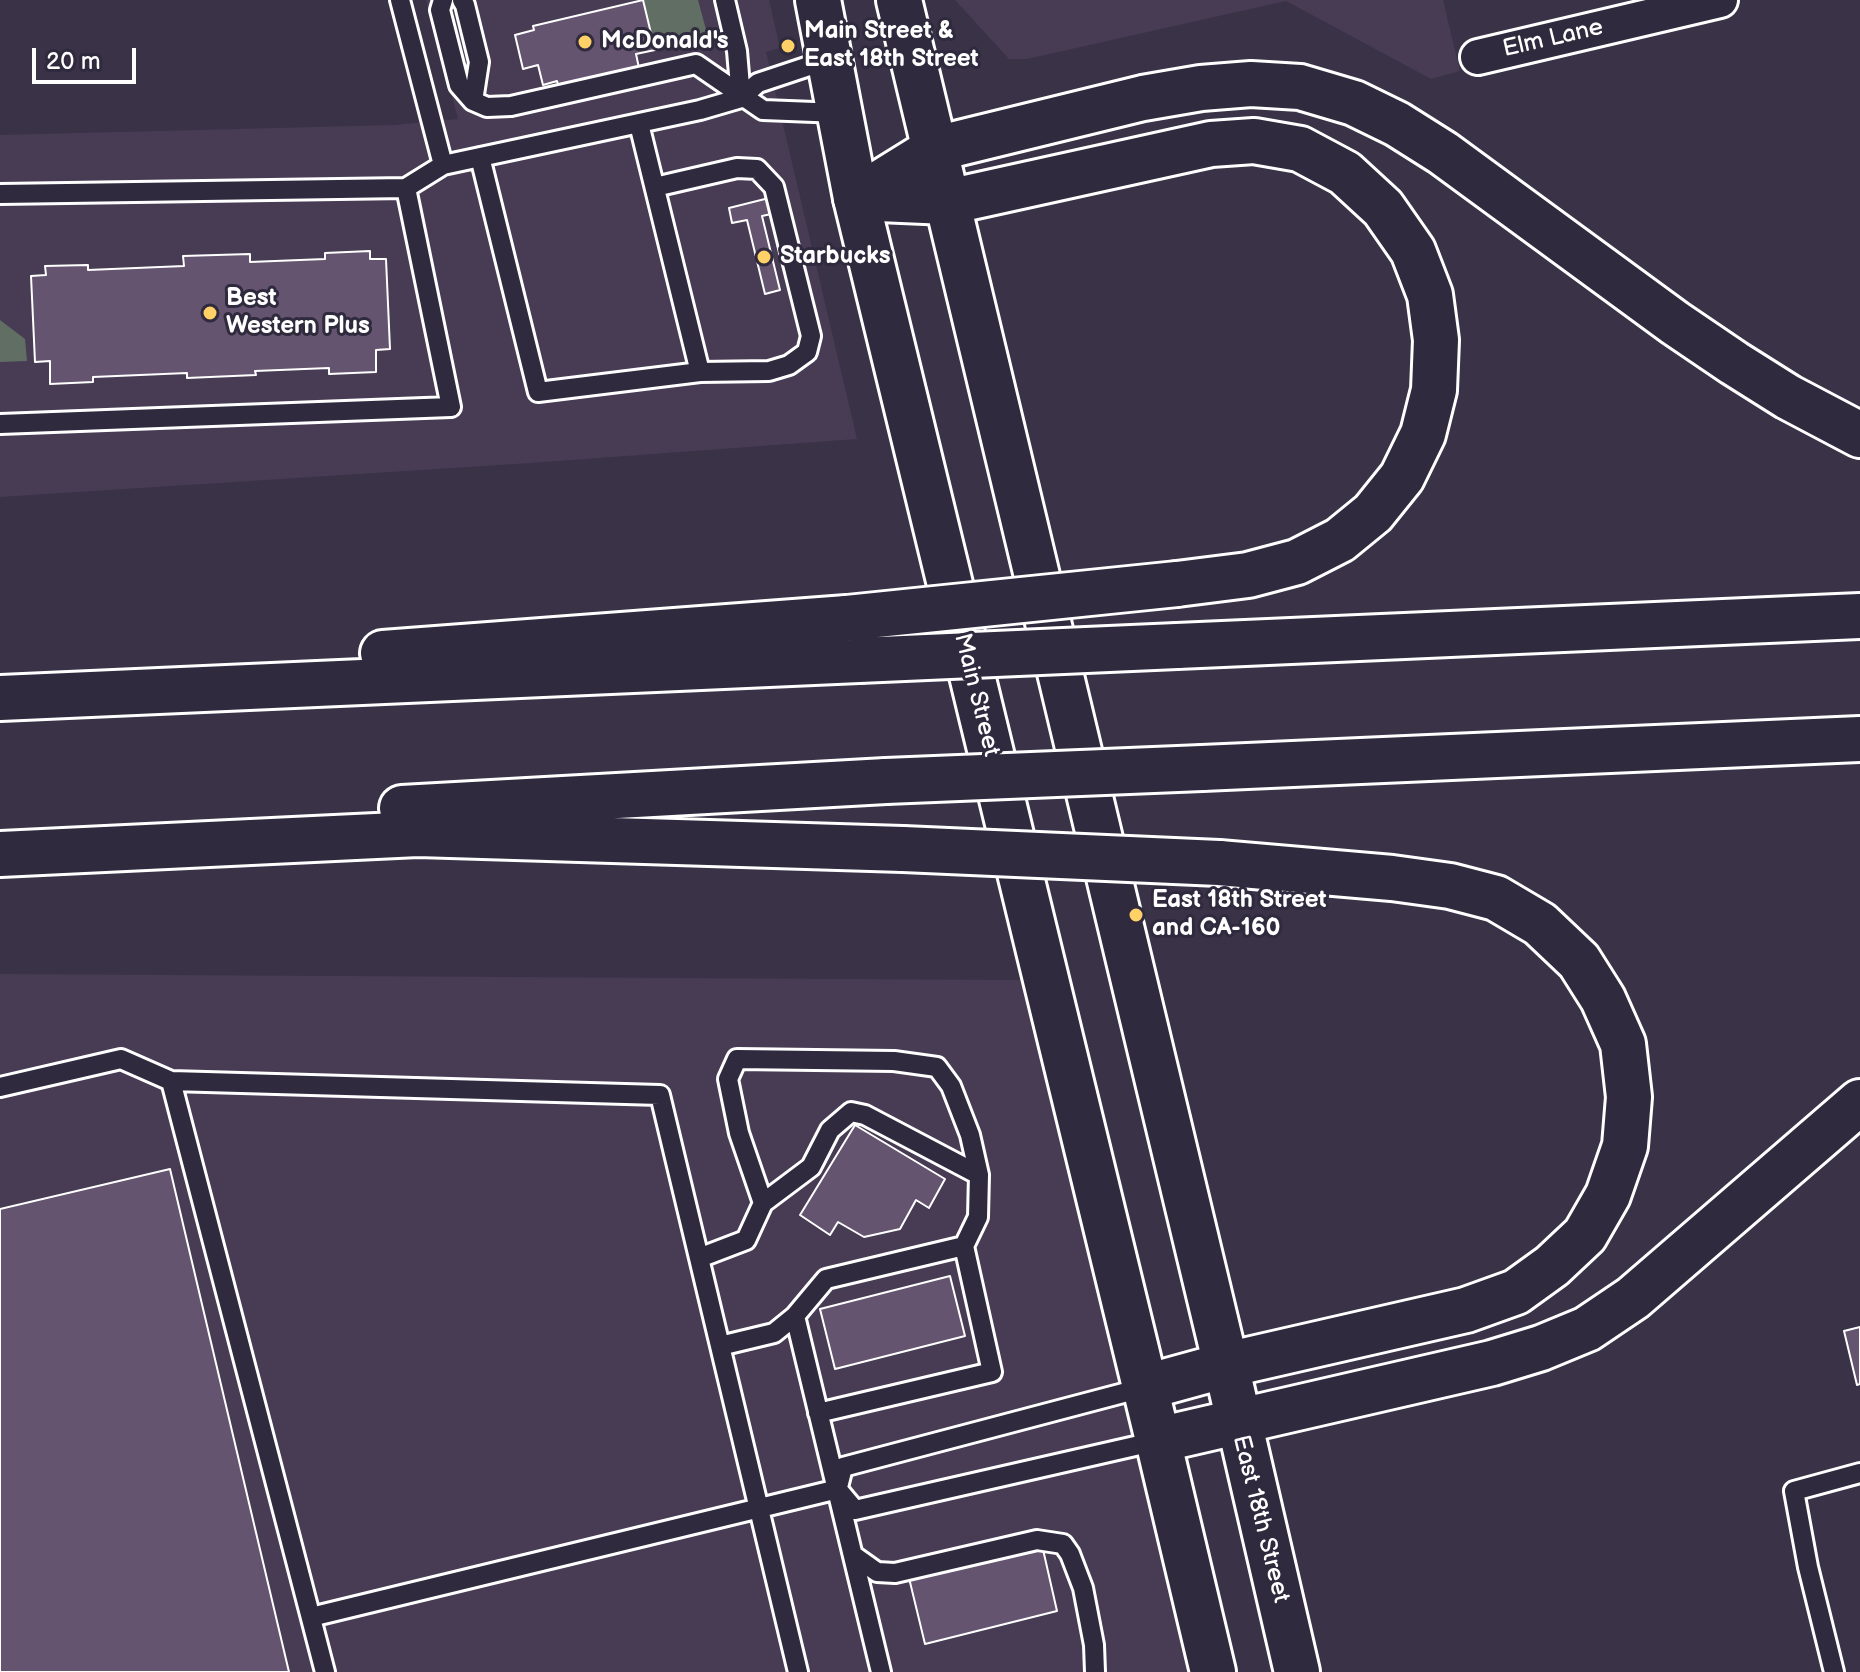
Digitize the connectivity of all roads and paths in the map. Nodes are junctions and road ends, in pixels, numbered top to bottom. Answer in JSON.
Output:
{"nodes":[{"id":1,"x":400,"y":0,"type":"edge"},
{"id":2,"x":443,"y":0,"type":"edge"},
{"id":3,"x":462,"y":0,"type":"edge"},
{"id":4,"x":725,"y":0,"type":"edge"},
{"id":5,"x":818,"y":0,"type":"edge"},
{"id":6,"x":899,"y":0,"type":"edge"},
{"id":7,"x":1720,"y":0,"type":"edge"},
{"id":8,"x":1478,"y":57,"type":"dead end"},
{"id":9,"x":830,"y":59,"type":"junction"},
{"id":10,"x":741,"y":98,"type":"junction"},
{"id":11,"x":473,"y":101,"type":"junction"},
{"id":12,"x":840,"y":113,"type":"junction"},
{"id":13,"x":639,"y":124,"type":"junction"},
{"id":14,"x":935,"y":149,"type":"junction"},
{"id":15,"x":480,"y":157,"type":"junction"},
{"id":16,"x":443,"y":165,"type":"junction"},
{"id":17,"x":655,"y":187,"type":"junction"},
{"id":18,"x":406,"y":188,"type":"junction"},
{"id":19,"x":0,"y":194,"type":"edge"},
{"id":20,"x":856,"y":198,"type":"junction"},
{"id":21,"x":948,"y":202,"type":"junction"},
{"id":22,"x":700,"y":372,"type":"junction"},
{"id":23,"x":0,"y":424,"type":"edge"},
{"id":24,"x":1860,"y":435,"type":"edge"},
{"id":25,"x":1860,"y":616,"type":"edge"},
{"id":26,"x":0,"y":697,"type":"edge"},
{"id":27,"x":1860,"y":739,"type":"edge"},
{"id":28,"x":0,"y":829,"type":"edge"},
{"id":29,"x":0,"y":854,"type":"edge"},
{"id":30,"x":171,"y":1081,"type":"junction"},
{"id":31,"x":0,"y":1087,"type":"edge"},
{"id":32,"x":1860,"y":1102,"type":"edge"},
{"id":33,"x":979,"y":1175,"type":"junction"},
{"id":34,"x":763,"y":1203,"type":"junction"},
{"id":35,"x":964,"y":1246,"type":"junction"},
{"id":36,"x":699,"y":1258,"type":"junction"},
{"id":37,"x":795,"y":1316,"type":"junction"},
{"id":38,"x":720,"y":1346,"type":"junction"},
{"id":39,"x":1226,"y":1365,"type":"junction"},
{"id":40,"x":1146,"y":1387,"type":"junction"},
{"id":41,"x":818,"y":1413,"type":"junction"},
{"id":42,"x":1237,"y":1422,"type":"junction"},
{"id":43,"x":1158,"y":1440,"type":"junction"},
{"id":44,"x":1860,"y":1473,"type":"edge"},
{"id":45,"x":838,"y":1489,"type":"junction"},
{"id":46,"x":759,"y":1508,"type":"junction"},
{"id":47,"x":853,"y":1555,"type":"junction"},
{"id":48,"x":311,"y":1617,"type":"junction"},
{"id":49,"x":325,"y":1672,"type":"edge"},
{"id":50,"x":798,"y":1672,"type":"edge"},
{"id":51,"x":881,"y":1672,"type":"edge"},
{"id":52,"x":1095,"y":1672,"type":"edge"},
{"id":53,"x":1213,"y":1672,"type":"edge"},
{"id":54,"x":1297,"y":1672,"type":"edge"},
{"id":55,"x":1834,"y":1672,"type":"edge"}],
"edges":[{"from":1,"to":16,"type":"lane"},
{"from":2,"to":11,"type":"lane"},
{"from":3,"to":11,"type":"lane"},
{"from":4,"to":10,"type":"lane"},
{"from":5,"to":9,"type":"main road","name":"Main Street"},
{"from":6,"to":14,"type":"main road"},
{"from":7,"to":8,"type":"street","name":"Elm Lane"},
{"from":9,"to":10,"type":"lane"},
{"from":9,"to":12,"type":"main road","name":"Main Street"},
{"from":10,"to":11,"type":"lane"},
{"from":10,"to":12,"type":"lane"},
{"from":10,"to":13,"type":"lane"},
{"from":12,"to":20,"type":"main road","name":"Main Street"},
{"from":13,"to":15,"type":"lane"},
{"from":13,"to":17,"type":"lane"},
{"from":14,"to":20,"type":"main road"},
{"from":14,"to":21,"type":"main road"},
{"from":14,"to":24,"type":"main road"},
{"from":15,"to":16,"type":"lane"},
{"from":15,"to":22,"type":"lane"},
{"from":16,"to":18,"type":"lane"},
{"from":17,"to":22,"type":"lane"},
{"from":17,"to":22,"type":"lane"},
{"from":18,"to":19,"type":"lane"},
{"from":18,"to":23,"type":"lane"},
{"from":20,"to":21,"type":"main road"},
{"from":20,"to":40,"type":"main road","name":"Main Street"},
{"from":21,"to":26,"type":"main road","bridge":true},
{"from":21,"to":39,"type":"main road"},
{"from":25,"to":26,"type":"main road","bridge":true},
{"from":27,"to":28,"type":"main road","bridge":true},
{"from":29,"to":39,"type":"main road","bridge":true},
{"from":30,"to":31,"type":"lane"},
{"from":30,"to":36,"type":"lane"},
{"from":30,"to":48,"type":"lane"},
{"from":32,"to":42,"type":"main road"},
{"from":33,"to":34,"type":"lane"},
{"from":33,"to":34,"type":"lane"},
{"from":33,"to":35,"type":"lane"},
{"from":34,"to":36,"type":"lane"},
{"from":35,"to":37,"type":"lane"},
{"from":35,"to":41,"type":"lane"},
{"from":36,"to":38,"type":"lane"},
{"from":37,"to":38,"type":"lane"},
{"from":37,"to":41,"type":"lane"},
{"from":38,"to":46,"type":"lane"},
{"from":39,"to":40,"type":"main road"},
{"from":39,"to":42,"type":"main road","name":"East 18th Street"},
{"from":40,"to":43,"type":"main road"},
{"from":40,"to":45,"type":"lane"},
{"from":41,"to":45,"type":"lane"},
{"from":42,"to":43,"type":"main road"},
{"from":42,"to":54,"type":"main road","name":"East 18th Street"},
{"from":43,"to":45,"type":"lane"},
{"from":43,"to":53,"type":"main road"},
{"from":44,"to":55,"type":"lane"},
{"from":45,"to":46,"type":"lane"},
{"from":45,"to":47,"type":"lane"},
{"from":46,"to":48,"type":"lane"},
{"from":46,"to":50,"type":"lane"},
{"from":47,"to":51,"type":"lane"},
{"from":47,"to":52,"type":"lane"},
{"from":48,"to":49,"type":"lane"}]}
